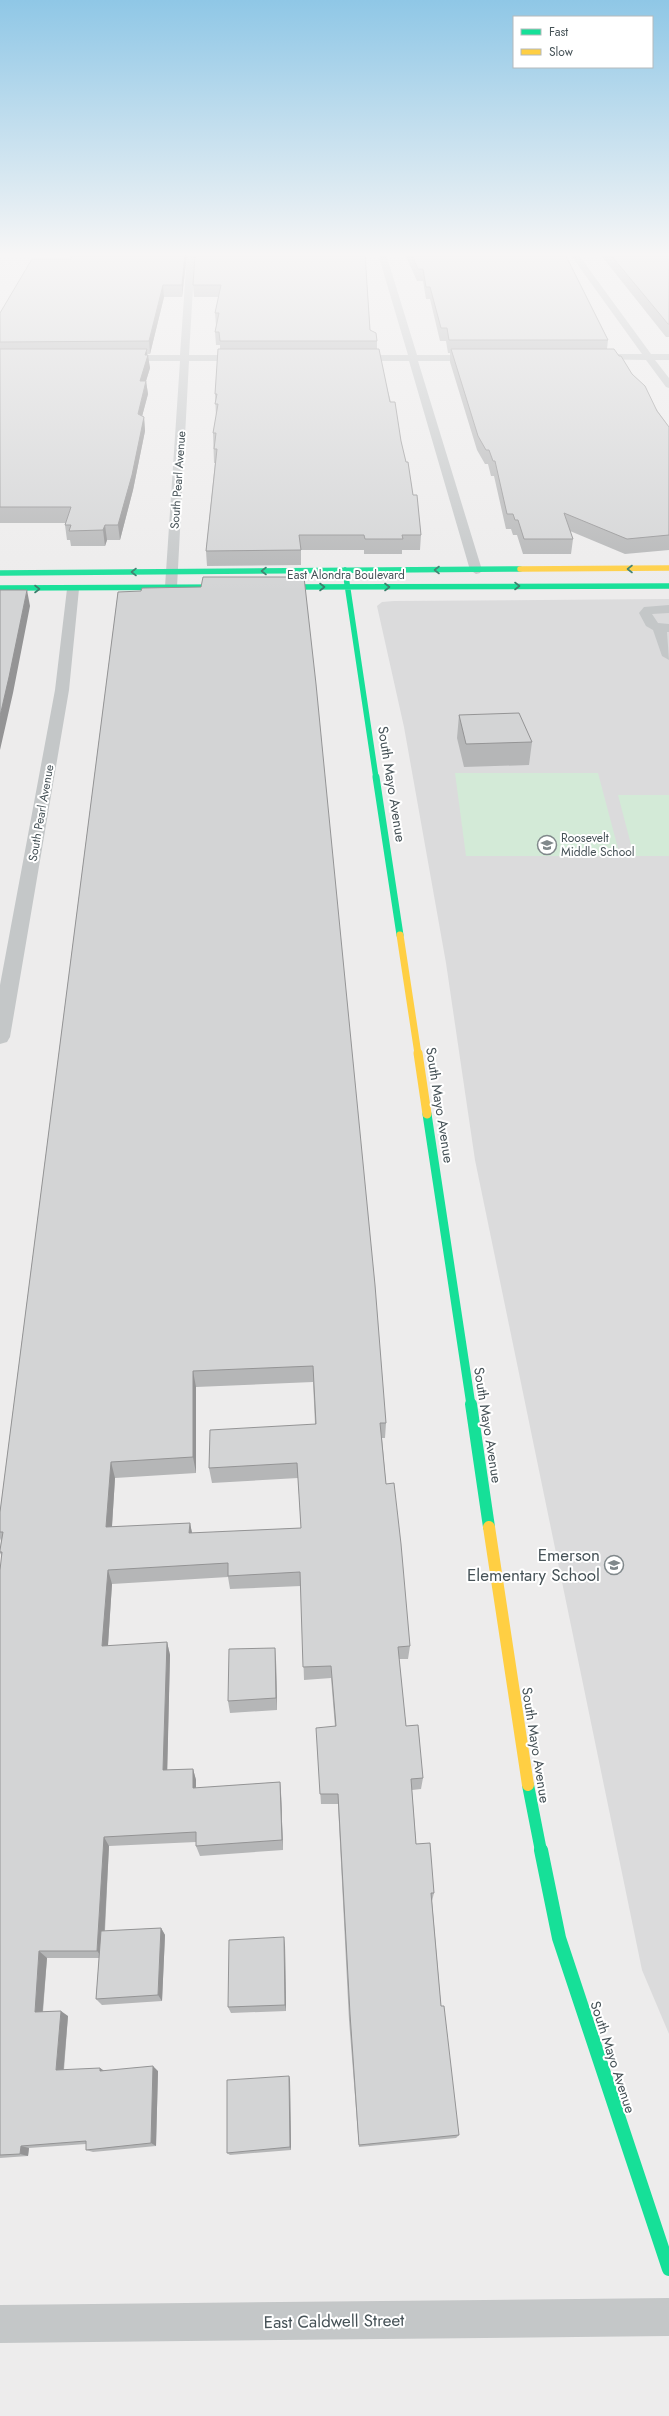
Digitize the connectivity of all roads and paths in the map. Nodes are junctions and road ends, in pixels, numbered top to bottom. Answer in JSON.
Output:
{"nodes":[{"id":1,"x":185,"y":367,"type":"edge"},
{"id":2,"x":416,"y":367,"type":"edge"},
{"id":3,"x":657,"y":367,"type":"edge"},
{"id":4,"x":669,"y":385,"type":"edge"},
{"id":5,"x":669,"y":568,"type":"edge"},
{"id":6,"x":345,"y":570,"type":"junction"},
{"id":7,"x":476,"y":570,"type":"junction"},
{"id":8,"x":0,"y":572,"type":"edge"},
{"id":9,"x":172,"y":572,"type":"junction"},
{"id":10,"x":348,"y":586,"type":"junction"},
{"id":11,"x":669,"y":586,"type":"edge"},
{"id":12,"x":171,"y":587,"type":"junction"},
{"id":13,"x":242,"y":587,"type":"edge"},
{"id":14,"x":266,"y":587,"type":"edge"},
{"id":15,"x":0,"y":588,"type":"edge"},
{"id":16,"x":73,"y":589,"type":"junction"},
{"id":17,"x":669,"y":609,"type":"edge"},
{"id":18,"x":664,"y":628,"type":"edge"},
{"id":19,"x":669,"y":656,"type":"edge"},
{"id":20,"x":0,"y":1037,"type":"edge"},
{"id":21,"x":669,"y":2269,"type":"edge"},
{"id":22,"x":669,"y":2317,"type":"edge"},
{"id":23,"x":0,"y":2324,"type":"edge"}],
"edges":[{"from":1,"to":9,"type":"street","name":"South Pearl Avenue"},
{"from":2,"to":7,"type":"street"},
{"from":3,"to":4,"type":"street"},
{"from":5,"to":7,"type":"main road","name":"East Alondra Boulevard","one_way":true},
{"from":7,"to":6,"type":"main road","name":"East Alondra Boulevard","one_way":true},
{"from":6,"to":9,"type":"main road","name":"East Alondra Boulevard","one_way":true},
{"from":6,"to":10,"type":"main road","name":"South Mayo Avenue"},
{"from":9,"to":8,"type":"main road","name":"East Alondra Boulevard","one_way":true},
{"from":9,"to":12,"type":"street","name":"South Pearl Avenue"},
{"from":10,"to":11,"type":"main road","name":"East Alondra Boulevard","one_way":true},
{"from":14,"to":10,"type":"main road","name":"East Alondra Boulevard","one_way":true},
{"from":10,"to":21,"type":"main road","name":"South Mayo Avenue"},
{"from":12,"to":13,"type":"main road"},
{"from":12,"to":16,"type":"main road"},
{"from":15,"to":16,"type":"main road","one_way":true},
{"from":16,"to":20,"type":"street","name":"South Pearl Avenue"},
{"from":17,"to":18,"type":"street"},
{"from":18,"to":19,"type":"street"},
{"from":22,"to":23,"type":"street","name":"East Caldwell Street"}]}
